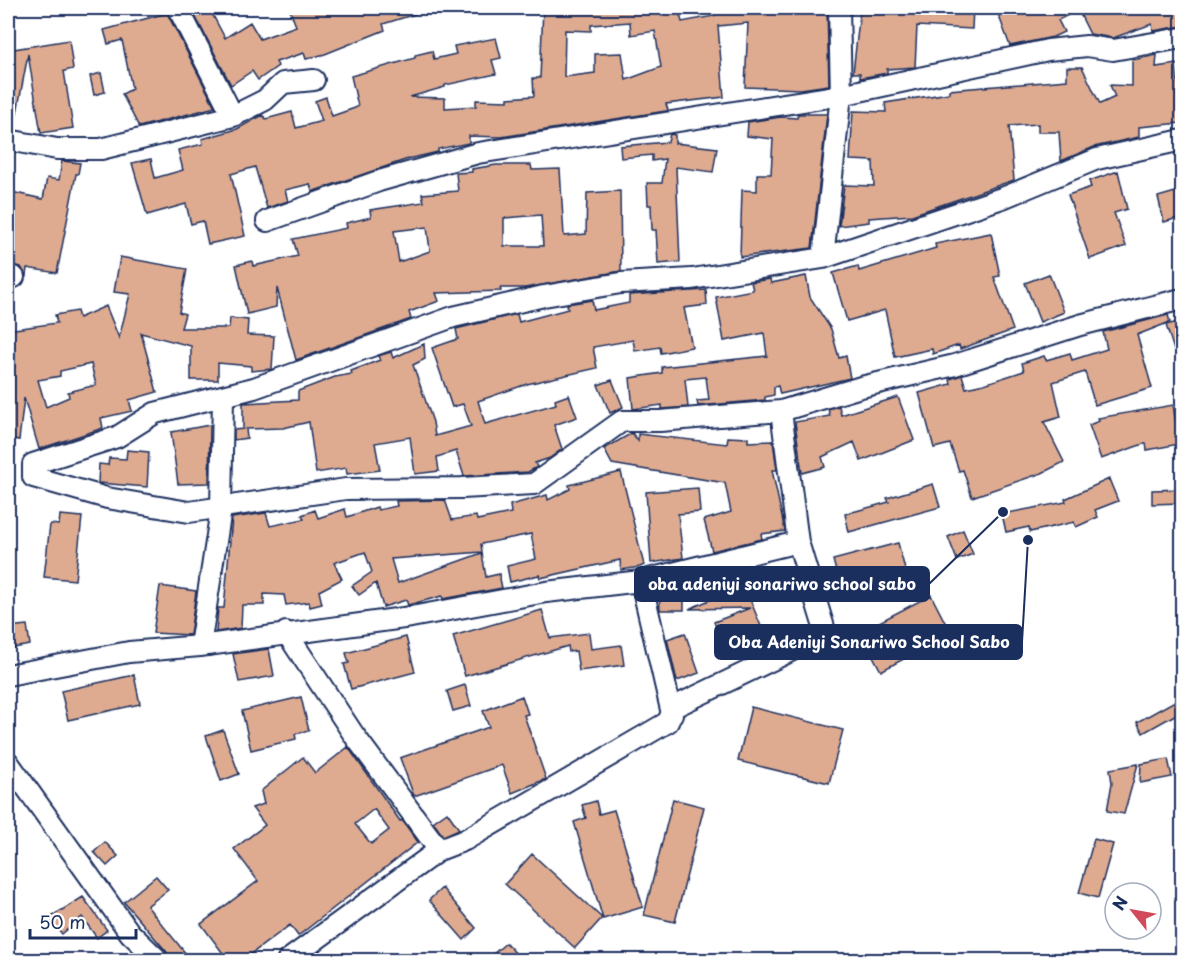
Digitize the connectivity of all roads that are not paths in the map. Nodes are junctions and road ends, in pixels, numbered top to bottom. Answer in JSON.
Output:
{"nodes":[{"id":1,"x":178,"y":8,"type":"edge"},
{"id":2,"x":839,"y":8,"type":"edge"},
{"id":3,"x":1182,"y":38,"type":"edge"},
{"id":4,"x":314,"y":80,"type":"dead end"},
{"id":5,"x":842,"y":95,"type":"junction"},
{"id":6,"x":233,"y":116,"type":"junction"},
{"id":7,"x":8,"y":140,"type":"edge"},
{"id":8,"x":1182,"y":140,"type":"edge"},
{"id":9,"x":267,"y":221,"type":"dead end"},
{"id":10,"x":823,"y":258,"type":"junction"},
{"id":11,"x":1182,"y":299,"type":"edge"},
{"id":12,"x":223,"y":396,"type":"junction"},
{"id":13,"x":781,"y":411,"type":"junction"},
{"id":14,"x":221,"y":509,"type":"junction"},
{"id":15,"x":798,"y":542,"type":"junction"},
{"id":16,"x":641,"y":581,"type":"junction"},
{"id":17,"x":286,"y":632,"type":"junction"},
{"id":18,"x":200,"y":646,"type":"junction"},
{"id":19,"x":8,"y":675,"type":"edge"},
{"id":20,"x":672,"y":714,"type":"junction"},
{"id":21,"x":8,"y":762,"type":"edge"},
{"id":22,"x":439,"y":850,"type":"junction"},
{"id":23,"x":159,"y":960,"type":"edge"},
{"id":24,"x":288,"y":960,"type":"edge"}],
"edges":[{"from":1,"to":6,"type":"street"},
{"from":2,"to":5,"type":"street"},
{"from":3,"to":5,"type":"street"},
{"from":4,"to":6,"type":"street"},
{"from":5,"to":9,"type":"street"},
{"from":5,"to":10,"type":"street"},
{"from":6,"to":7,"type":"street"},
{"from":8,"to":10,"type":"street"},
{"from":10,"to":12,"type":"street"},
{"from":11,"to":13,"type":"street"},
{"from":12,"to":14,"type":"street"},
{"from":12,"to":14,"type":"street"},
{"from":13,"to":14,"type":"street"},
{"from":13,"to":15,"type":"street"},
{"from":14,"to":18,"type":"street"},
{"from":15,"to":16,"type":"street"},
{"from":15,"to":20,"type":"street"},
{"from":16,"to":17,"type":"street"},
{"from":16,"to":20,"type":"street"},
{"from":17,"to":18,"type":"street"},
{"from":17,"to":22,"type":"street"},
{"from":18,"to":19,"type":"street"},
{"from":20,"to":22,"type":"street"},
{"from":21,"to":23,"type":"street"},
{"from":22,"to":24,"type":"street"}]}
